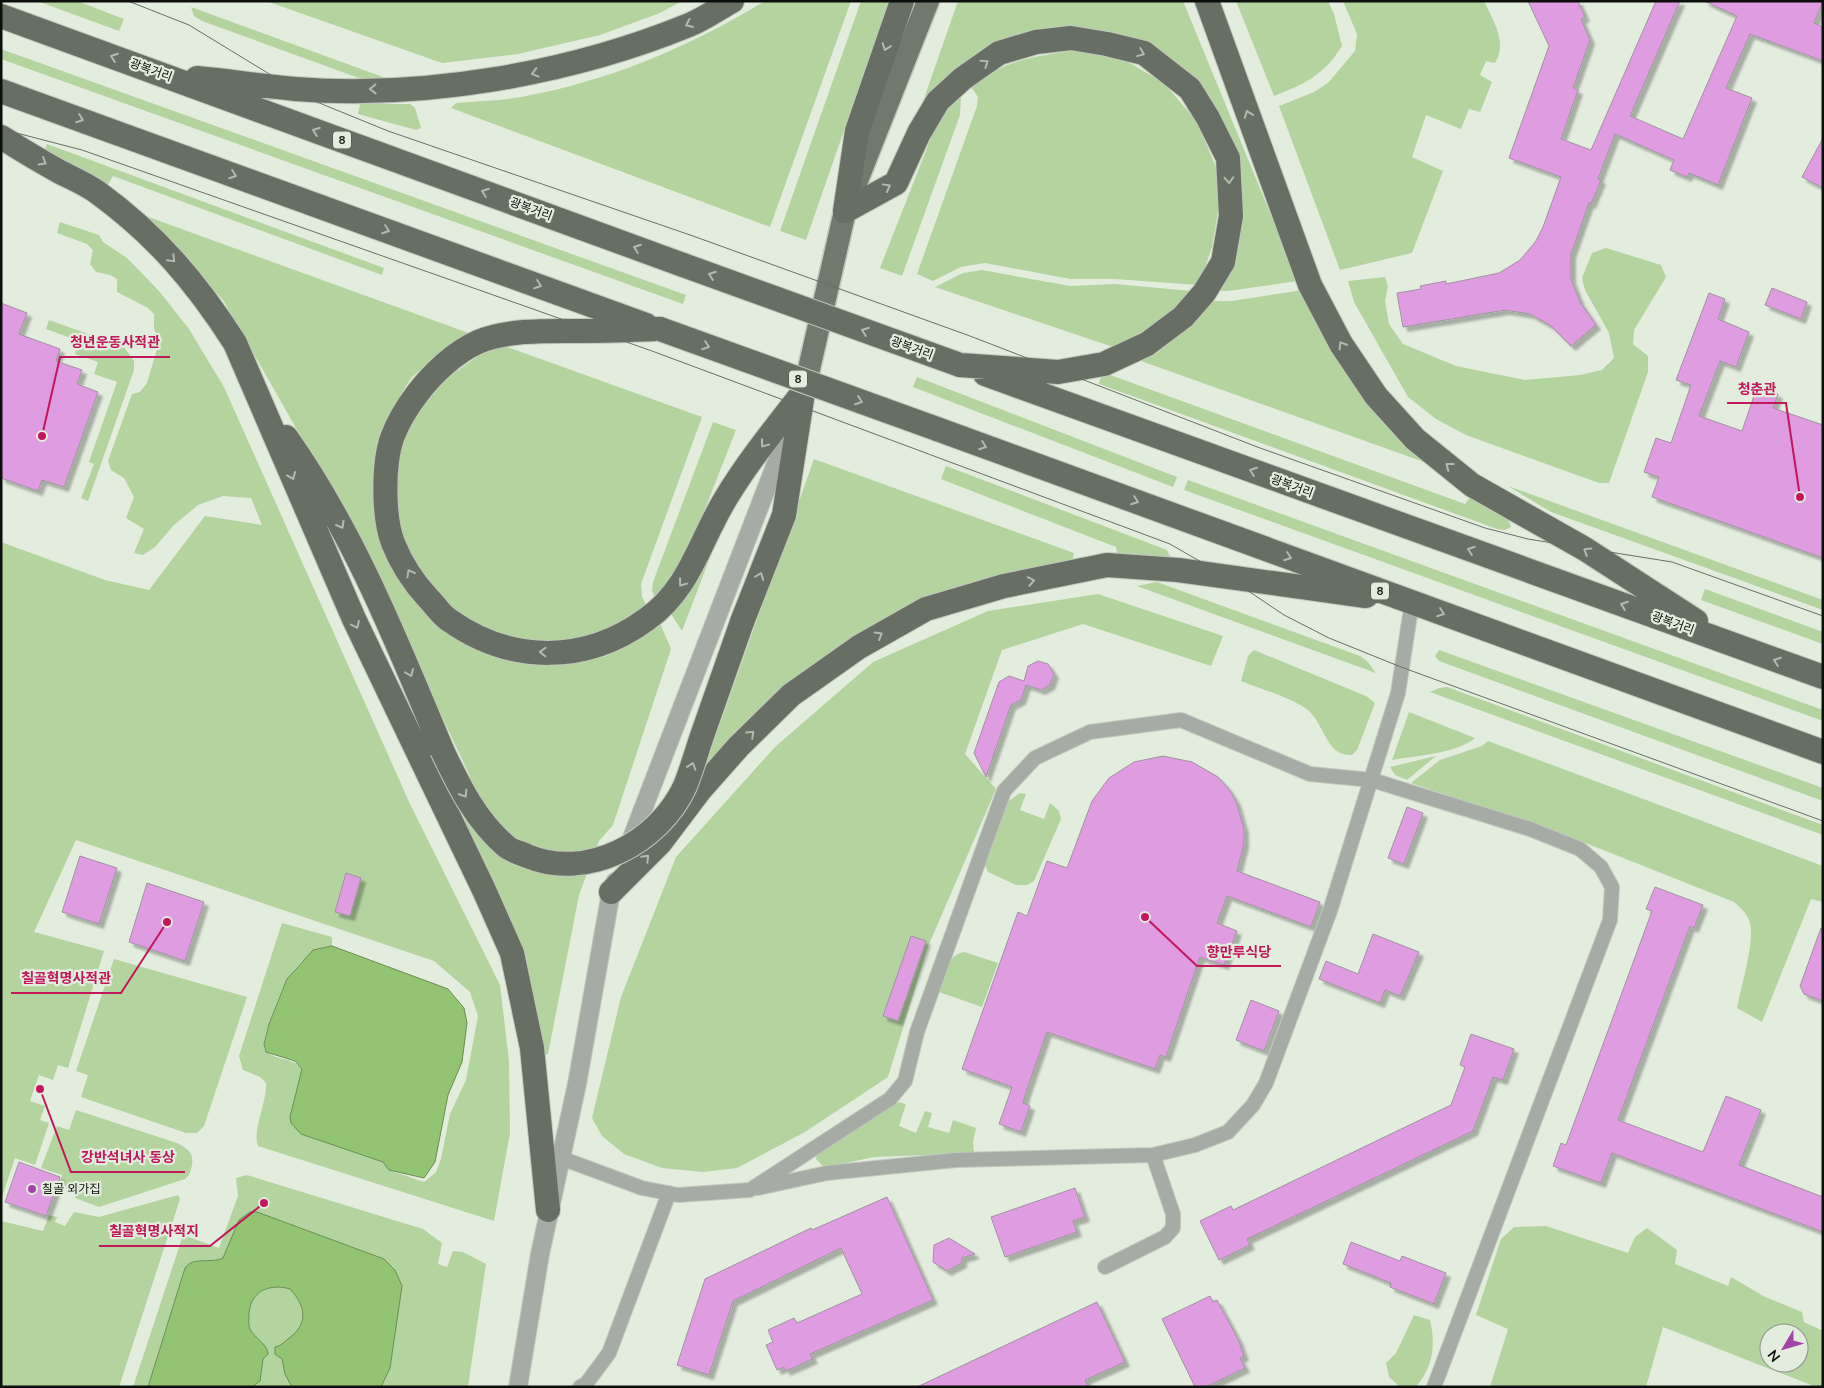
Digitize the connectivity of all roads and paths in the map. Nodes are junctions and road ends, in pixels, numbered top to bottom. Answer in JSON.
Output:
{"nodes":[{"id":1,"x":732,"y":1,"type":"edge"},
{"id":2,"x":902,"y":1,"type":"edge"},
{"id":3,"x":928,"y":1,"type":"edge"},
{"id":4,"x":1207,"y":1,"type":"edge"},
{"id":5,"x":1,"y":16,"type":"edge"},
{"id":6,"x":160,"y":74,"type":"junction"},
{"id":7,"x":1,"y":91,"type":"edge"},
{"id":8,"x":1,"y":137,"type":"edge"},
{"id":9,"x":845,"y":211,"type":"junction"},
{"id":10,"x":660,"y":329,"type":"junction"},
{"id":11,"x":960,"y":365,"type":"junction"},
{"id":12,"x":804,"y":391,"type":"junction"},
{"id":13,"x":258,"y":396,"type":"junction"},
{"id":14,"x":1412,"y":602,"type":"junction"},
{"id":15,"x":1731,"y":644,"type":"junction"},
{"id":16,"x":1823,"y":677,"type":"edge"},
{"id":17,"x":1823,"y":752,"type":"edge"},
{"id":18,"x":1372,"y":780,"type":"junction"},
{"id":19,"x":611,"y":892,"type":"junction"},
{"id":20,"x":1153,"y":1155,"type":"junction"},
{"id":21,"x":561,"y":1158,"type":"junction"},
{"id":22,"x":750,"y":1190,"type":"junction"},
{"id":23,"x":669,"y":1193,"type":"junction"},
{"id":24,"x":548,"y":1210,"type":"junction"},
{"id":25,"x":1105,"y":1267,"type":"dead end"},
{"id":26,"x":518,"y":1387,"type":"edge"},
{"id":27,"x":580,"y":1387,"type":"edge"},
{"id":28,"x":1434,"y":1387,"type":"edge"}],
"edges":[{"from":1,"to":6,"type":"highway","one_way":true},
{"from":2,"to":9,"type":"highway","one_way":true},
{"from":3,"to":9,"type":"main road"},
{"from":15,"to":4,"type":"highway","one_way":true},
{"from":6,"to":5,"type":"highway","name":"광복거리","number":"8","one_way":true},
{"from":11,"to":6,"type":"highway","name":"광복거리","number":"8","one_way":true,"bridge":true},
{"from":7,"to":10,"type":"highway","number":"8","one_way":true},
{"from":8,"to":13,"type":"highway","one_way":true},
{"from":9,"to":11,"type":"highway","one_way":true},
{"from":9,"to":12,"type":"main road"},
{"from":12,"to":10,"type":"highway","one_way":true},
{"from":10,"to":14,"type":"highway","number":"8","one_way":true,"bridge":true},
{"from":15,"to":11,"type":"highway","name":"광복거리","number":"8","one_way":true},
{"from":13,"to":12,"type":"highway","one_way":true,"bridge":true},
{"from":12,"to":19,"type":"street"},
{"from":13,"to":24,"type":"highway","one_way":true},
{"from":14,"to":17,"type":"highway","number":"8","one_way":true},
{"from":14,"to":18,"type":"street"},
{"from":19,"to":14,"type":"highway","one_way":true},
{"from":16,"to":15,"type":"highway","name":"광복거리","number":"8","one_way":true},
{"from":18,"to":20,"type":"street"},
{"from":18,"to":22,"type":"street"},
{"from":18,"to":28,"type":"street"},
{"from":19,"to":21,"type":"street"},
{"from":20,"to":22,"type":"street"},
{"from":20,"to":25,"type":"street"},
{"from":21,"to":23,"type":"street"},
{"from":21,"to":24,"type":"street"},
{"from":22,"to":23,"type":"street"},
{"from":23,"to":27,"type":"street"},
{"from":24,"to":26,"type":"street"}]}
